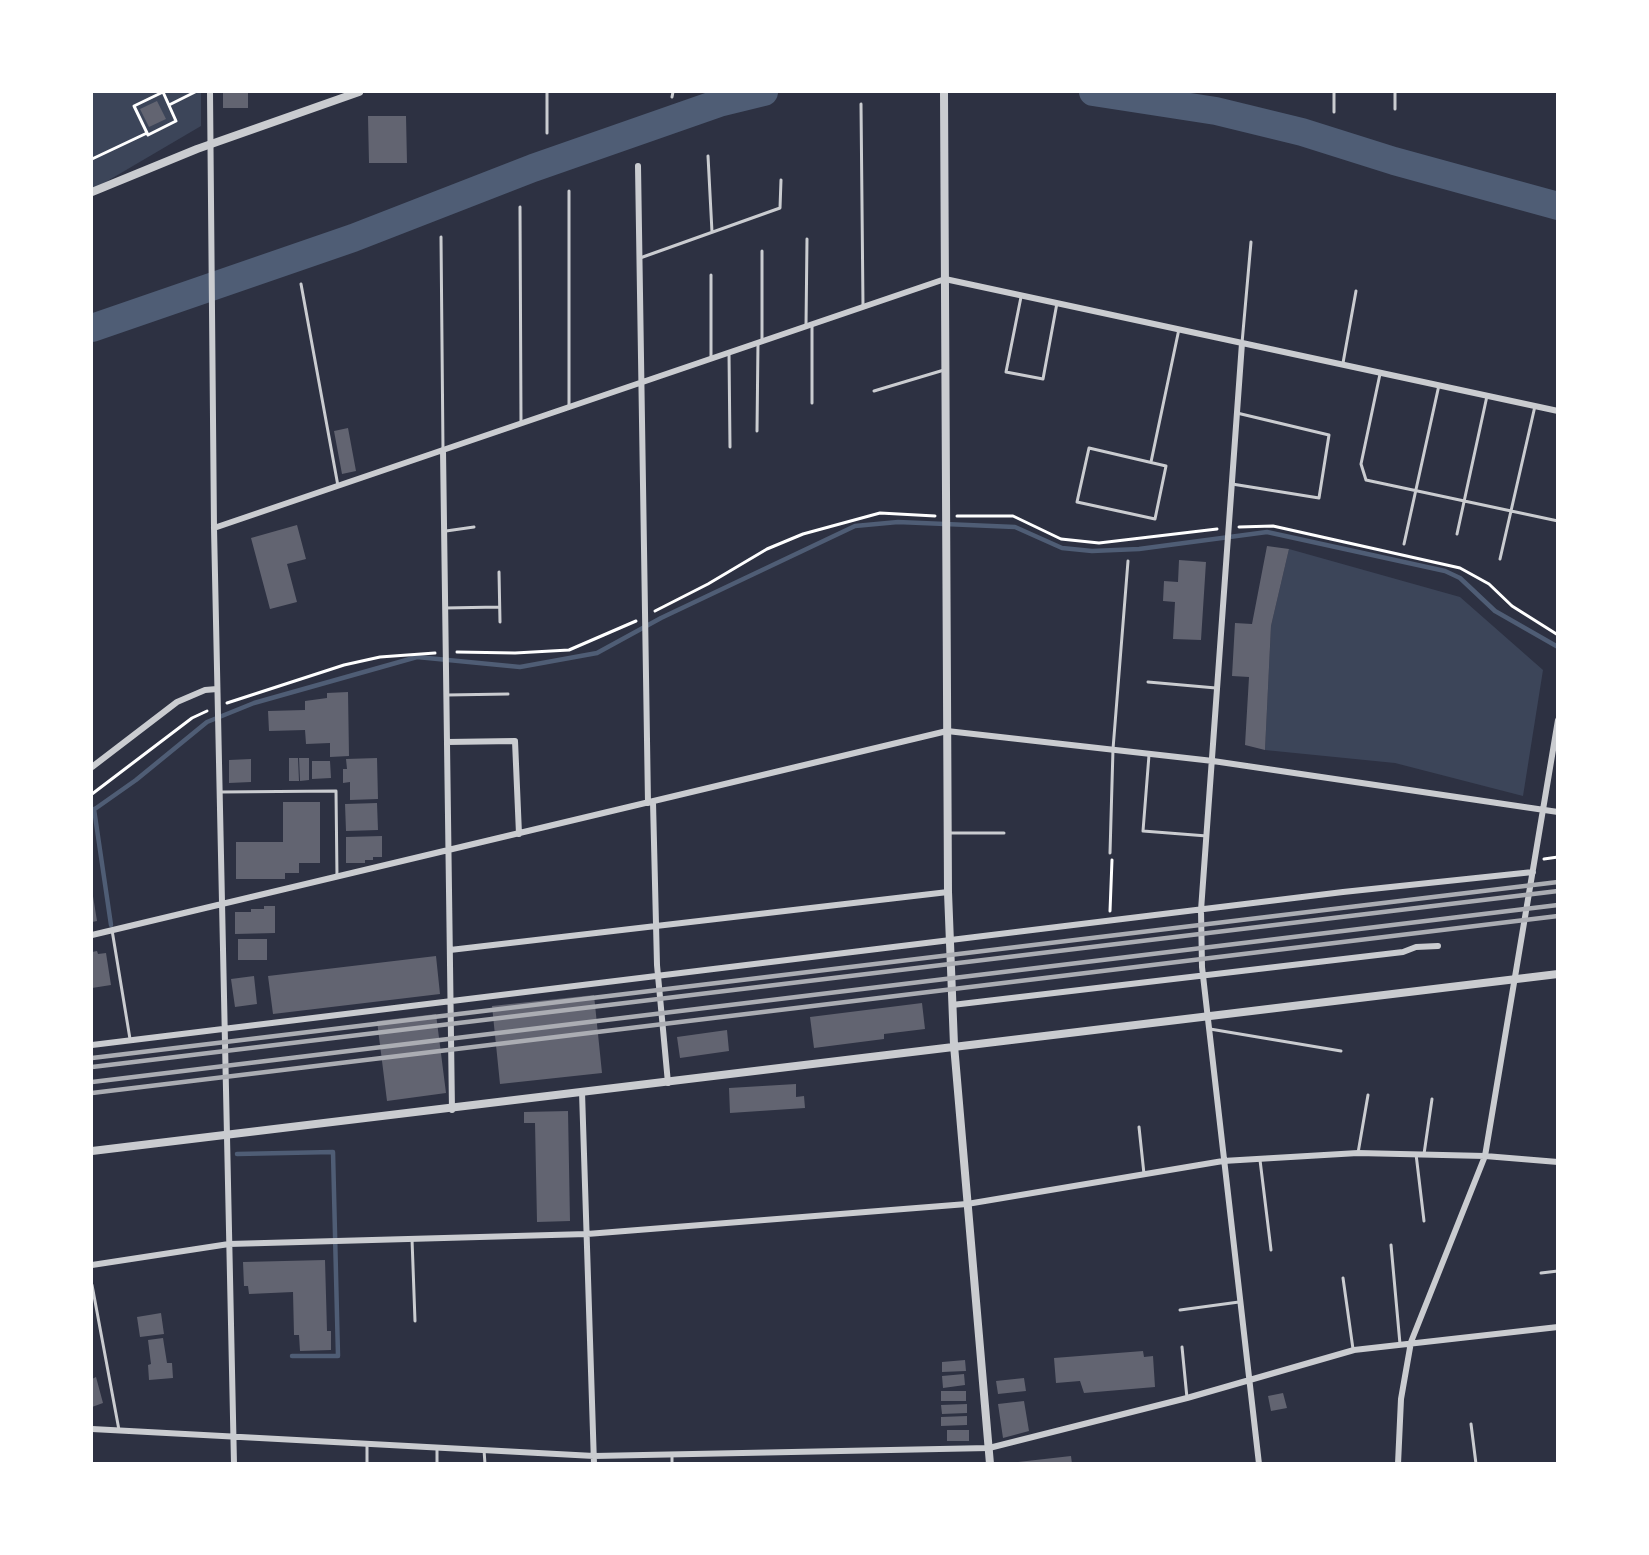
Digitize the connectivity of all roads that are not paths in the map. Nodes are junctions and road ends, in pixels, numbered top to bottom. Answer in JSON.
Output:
{"nodes":[{"id":1,"x":210,"y":92,"type":"edge"},
{"id":2,"x":359,"y":92,"type":"edge"},
{"id":3,"x":546,"y":92,"type":"edge"},
{"id":4,"x":673,"y":92,"type":"edge"},
{"id":5,"x":944,"y":92,"type":"edge"},
{"id":6,"x":1334,"y":92,"type":"edge"},
{"id":7,"x":1395,"y":92,"type":"edge"},
{"id":8,"x":672,"y":97,"type":"dead end"},
{"id":9,"x":861,"y":104,"type":"dead end"},
{"id":10,"x":1395,"y":109,"type":"dead end"},
{"id":11,"x":1334,"y":111,"type":"dead end"},
{"id":12,"x":547,"y":133,"type":"dead end"},
{"id":13,"x":211,"y":144,"type":"junction"},
{"id":14,"x":708,"y":156,"type":"dead end"},
{"id":15,"x":638,"y":166,"type":"dead end"},
{"id":16,"x":781,"y":180,"type":"dead end"},
{"id":17,"x":569,"y":191,"type":"dead end"},
{"id":18,"x":92,"y":192,"type":"edge"},
{"id":19,"x":520,"y":207,"type":"dead end"},
{"id":20,"x":712,"y":232,"type":"junction"},
{"id":21,"x":441,"y":237,"type":"dead end"},
{"id":22,"x":807,"y":239,"type":"dead end"},
{"id":23,"x":1251,"y":242,"type":"dead end"},
{"id":24,"x":762,"y":250,"type":"dead end"},
{"id":25,"x":640,"y":258,"type":"junction"},
{"id":26,"x":711,"y":275,"type":"dead end"},
{"id":27,"x":945,"y":279,"type":"junction"},
{"id":28,"x":301,"y":284,"type":"dead end"},
{"id":29,"x":1356,"y":291,"type":"dead end"},
{"id":30,"x":1022,"y":295,"type":"junction"},
{"id":31,"x":1057,"y":303,"type":"junction"},
{"id":32,"x":863,"y":306,"type":"junction"},
{"id":33,"x":809,"y":325,"type":"junction"},
{"id":34,"x":1179,"y":329,"type":"junction"},
{"id":35,"x":760,"y":341,"type":"junction"},
{"id":36,"x":1242,"y":343,"type":"junction"},
{"id":37,"x":729,"y":352,"type":"junction"},
{"id":38,"x":711,"y":358,"type":"junction"},
{"id":39,"x":1343,"y":364,"type":"junction"},
{"id":40,"x":946,"y":369,"type":"junction"},
{"id":41,"x":1380,"y":373,"type":"junction"},
{"id":42,"x":641,"y":382,"type":"junction"},
{"id":43,"x":1439,"y":385,"type":"junction"},
{"id":44,"x":874,"y":391,"type":"dead end"},
{"id":45,"x":1487,"y":396,"type":"junction"},
{"id":46,"x":812,"y":404,"type":"dead end"},
{"id":47,"x":1535,"y":406,"type":"junction"},
{"id":48,"x":569,"y":407,"type":"junction"},
{"id":49,"x":1557,"y":411,"type":"edge"},
{"id":50,"x":1237,"y":413,"type":"junction"},
{"id":51,"x":521,"y":423,"type":"junction"},
{"id":52,"x":757,"y":431,"type":"dead end"},
{"id":53,"x":730,"y":447,"type":"dead end"},
{"id":54,"x":443,"y":450,"type":"junction"},
{"id":55,"x":1151,"y":462,"type":"junction"},
{"id":56,"x":1232,"y":484,"type":"junction"},
{"id":57,"x":338,"y":486,"type":"junction"},
{"id":58,"x":1415,"y":490,"type":"junction"},
{"id":59,"x":1465,"y":501,"type":"junction"},
{"id":60,"x":1510,"y":511,"type":"junction"},
{"id":61,"x":1557,"y":521,"type":"edge"},
{"id":62,"x":474,"y":527,"type":"dead end"},
{"id":63,"x":214,"y":528,"type":"junction"},
{"id":64,"x":444,"y":531,"type":"junction"},
{"id":65,"x":1457,"y":534,"type":"dead end"},
{"id":66,"x":1404,"y":544,"type":"dead end"},
{"id":67,"x":1500,"y":559,"type":"dead end"},
{"id":68,"x":1128,"y":561,"type":"dead end"},
{"id":69,"x":499,"y":572,"type":"dead end"},
{"id":70,"x":499,"y":607,"type":"junction"},
{"id":71,"x":445,"y":608,"type":"junction"},
{"id":72,"x":500,"y":622,"type":"dead end"},
{"id":73,"x":1148,"y":682,"type":"dead end"},
{"id":74,"x":1218,"y":688,"type":"junction"},
{"id":75,"x":218,"y":689,"type":"junction"},
{"id":76,"x":508,"y":694,"type":"dead end"},
{"id":77,"x":447,"y":695,"type":"junction"},
{"id":78,"x":1557,"y":720,"type":"edge"},
{"id":79,"x":947,"y":731,"type":"junction"},
{"id":80,"x":447,"y":742,"type":"junction"},
{"id":81,"x":1113,"y":749,"type":"junction"},
{"id":82,"x":1149,"y":753,"type":"junction"},
{"id":83,"x":1213,"y":760,"type":"junction"},
{"id":84,"x":92,"y":767,"type":"edge"},
{"id":85,"x":220,"y":792,"type":"junction"},
{"id":86,"x":650,"y":802,"type":"junction"},
{"id":87,"x":1542,"y":810,"type":"junction"},
{"id":88,"x":1557,"y":812,"type":"edge"},
{"id":89,"x":947,"y":833,"type":"junction"},
{"id":90,"x":1004,"y":833,"type":"dead end"},
{"id":91,"x":519,"y":834,"type":"junction"},
{"id":92,"x":1207,"y":837,"type":"junction"},
{"id":93,"x":448,"y":850,"type":"junction"},
{"id":94,"x":1110,"y":853,"type":"road end"},
{"id":95,"x":1533,"y":872,"type":"junction"},
{"id":96,"x":337,"y":877,"type":"junction"},
{"id":97,"x":948,"y":892,"type":"junction"},
{"id":98,"x":222,"y":905,"type":"junction"},
{"id":99,"x":1201,"y":910,"type":"junction"},
{"id":100,"x":658,"y":926,"type":"junction"},
{"id":101,"x":112,"y":930,"type":"junction"},
{"id":102,"x":92,"y":934,"type":"edge"},
{"id":103,"x":950,"y":940,"type":"junction"},
{"id":104,"x":1438,"y":946,"type":"dead end"},
{"id":105,"x":450,"y":950,"type":"junction"},
{"id":106,"x":1202,"y":974,"type":"junction"},
{"id":107,"x":1557,"y":975,"type":"edge"},
{"id":108,"x":658,"y":976,"type":"junction"},
{"id":109,"x":1515,"y":980,"type":"junction"},
{"id":110,"x":450,"y":1002,"type":"junction"},
{"id":111,"x":952,"y":1005,"type":"junction"},
{"id":112,"x":1206,"y":1016,"type":"junction"},
{"id":113,"x":225,"y":1029,"type":"junction"},
{"id":114,"x":1208,"y":1029,"type":"junction"},
{"id":115,"x":130,"y":1040,"type":"junction"},
{"id":116,"x":92,"y":1045,"type":"edge"},
{"id":117,"x":954,"y":1045,"type":"junction"},
{"id":118,"x":1341,"y":1051,"type":"dead end"},
{"id":119,"x":668,"y":1083,"type":"junction"},
{"id":120,"x":582,"y":1092,"type":"junction"},
{"id":121,"x":1368,"y":1095,"type":"dead end"},
{"id":122,"x":1432,"y":1099,"type":"dead end"},
{"id":123,"x":452,"y":1110,"type":"junction"},
{"id":124,"x":1139,"y":1127,"type":"dead end"},
{"id":125,"x":228,"y":1137,"type":"junction"},
{"id":126,"x":92,"y":1152,"type":"edge"},
{"id":127,"x":1358,"y":1153,"type":"junction"},
{"id":128,"x":1416,"y":1154,"type":"junction"},
{"id":129,"x":1424,"y":1154,"type":"junction"},
{"id":130,"x":1485,"y":1156,"type":"junction"},
{"id":131,"x":1260,"y":1159,"type":"junction"},
{"id":132,"x":1223,"y":1161,"type":"junction"},
{"id":133,"x":1557,"y":1162,"type":"edge"},
{"id":134,"x":1144,"y":1176,"type":"junction"},
{"id":135,"x":967,"y":1204,"type":"junction"},
{"id":136,"x":1424,"y":1221,"type":"dead end"},
{"id":137,"x":587,"y":1234,"type":"junction"},
{"id":138,"x":412,"y":1239,"type":"junction"},
{"id":139,"x":228,"y":1244,"type":"junction"},
{"id":140,"x":1392,"y":1245,"type":"dead end"},
{"id":141,"x":1271,"y":1250,"type":"dead end"},
{"id":142,"x":92,"y":1265,"type":"edge"},
{"id":143,"x":1557,"y":1271,"type":"edge"},
{"id":144,"x":1540,"y":1273,"type":"dead end"},
{"id":145,"x":1344,"y":1278,"type":"dead end"},
{"id":146,"x":92,"y":1285,"type":"edge"},
{"id":147,"x":1239,"y":1302,"type":"junction"},
{"id":148,"x":1180,"y":1310,"type":"dead end"},
{"id":149,"x":415,"y":1321,"type":"dead end"},
{"id":150,"x":1557,"y":1327,"type":"edge"},
{"id":151,"x":1411,"y":1342,"type":"junction"},
{"id":152,"x":1400,"y":1344,"type":"junction"},
{"id":153,"x":1182,"y":1347,"type":"dead end"},
{"id":154,"x":1353,"y":1350,"type":"junction"},
{"id":155,"x":1248,"y":1380,"type":"junction"},
{"id":156,"x":1187,"y":1398,"type":"junction"},
{"id":157,"x":1471,"y":1424,"type":"dead end"},
{"id":158,"x":92,"y":1429,"type":"edge"},
{"id":159,"x":118,"y":1430,"type":"junction"},
{"id":160,"x":233,"y":1436,"type":"junction"},
{"id":161,"x":367,"y":1443,"type":"junction"},
{"id":162,"x":436,"y":1447,"type":"junction"},
{"id":163,"x":989,"y":1448,"type":"junction"},
{"id":164,"x":484,"y":1450,"type":"junction"},
{"id":165,"x":672,"y":1454,"type":"junction"},
{"id":166,"x":594,"y":1456,"type":"junction"},
{"id":167,"x":234,"y":1464,"type":"edge"},
{"id":168,"x":367,"y":1464,"type":"edge"},
{"id":169,"x":437,"y":1464,"type":"edge"},
{"id":170,"x":485,"y":1464,"type":"edge"},
{"id":171,"x":594,"y":1464,"type":"edge"},
{"id":172,"x":672,"y":1464,"type":"edge"},
{"id":173,"x":990,"y":1464,"type":"edge"},
{"id":174,"x":1258,"y":1464,"type":"edge"},
{"id":175,"x":1398,"y":1464,"type":"edge"},
{"id":176,"x":1476,"y":1464,"type":"edge"}],
"edges":[{"from":1,"to":13,"type":"street"},
{"from":2,"to":13,"type":"street"},
{"from":3,"to":12,"type":"lane"},
{"from":4,"to":8,"type":"lane"},
{"from":5,"to":27,"type":"street"},
{"from":6,"to":11,"type":"lane"},
{"from":7,"to":10,"type":"lane"},
{"from":9,"to":32,"type":"lane"},
{"from":13,"to":18,"type":"street"},
{"from":13,"to":63,"type":"street"},
{"from":14,"to":20,"type":"lane"},
{"from":15,"to":25,"type":"street"},
{"from":16,"to":20,"type":"lane"},
{"from":17,"to":48,"type":"lane"},
{"from":19,"to":51,"type":"lane"},
{"from":20,"to":25,"type":"lane"},
{"from":21,"to":54,"type":"lane"},
{"from":22,"to":33,"type":"lane"},
{"from":23,"to":36,"type":"lane"},
{"from":24,"to":35,"type":"lane"},
{"from":25,"to":42,"type":"street"},
{"from":26,"to":38,"type":"lane"},
{"from":27,"to":30,"type":"street"},
{"from":27,"to":32,"type":"street"},
{"from":27,"to":40,"type":"street"},
{"from":28,"to":57,"type":"lane"},
{"from":29,"to":39,"type":"lane"},
{"from":30,"to":31,"type":"street"},
{"from":30,"to":31,"type":"lane"},
{"from":31,"to":34,"type":"street"},
{"from":32,"to":33,"type":"street"},
{"from":33,"to":35,"type":"street"},
{"from":33,"to":46,"type":"lane"},
{"from":34,"to":36,"type":"street"},
{"from":34,"to":55,"type":"lane"},
{"from":35,"to":37,"type":"street"},
{"from":35,"to":52,"type":"lane"},
{"from":36,"to":39,"type":"street"},
{"from":36,"to":50,"type":"street"},
{"from":37,"to":38,"type":"street"},
{"from":37,"to":53,"type":"lane"},
{"from":38,"to":42,"type":"street"},
{"from":39,"to":41,"type":"street"},
{"from":40,"to":44,"type":"lane"},
{"from":40,"to":79,"type":"street"},
{"from":41,"to":43,"type":"street"},
{"from":41,"to":58,"type":"lane"},
{"from":42,"to":48,"type":"street"},
{"from":42,"to":86,"type":"street"},
{"from":43,"to":45,"type":"street"},
{"from":43,"to":58,"type":"lane"},
{"from":45,"to":47,"type":"street"},
{"from":45,"to":59,"type":"lane"},
{"from":47,"to":49,"type":"street"},
{"from":47,"to":60,"type":"lane"},
{"from":48,"to":51,"type":"street"},
{"from":50,"to":56,"type":"street"},
{"from":50,"to":56,"type":"lane"},
{"from":51,"to":54,"type":"street"},
{"from":54,"to":57,"type":"street"},
{"from":54,"to":64,"type":"street"},
{"from":55,"to":55,"type":"lane"},
{"from":56,"to":74,"type":"street"},
{"from":57,"to":63,"type":"street"},
{"from":58,"to":59,"type":"lane"},
{"from":58,"to":66,"type":"lane"},
{"from":59,"to":60,"type":"lane"},
{"from":59,"to":65,"type":"lane"},
{"from":60,"to":61,"type":"lane"},
{"from":60,"to":67,"type":"lane"},
{"from":62,"to":64,"type":"lane"},
{"from":63,"to":75,"type":"street"},
{"from":64,"to":71,"type":"street"},
{"from":68,"to":81,"type":"lane"},
{"from":69,"to":70,"type":"lane"},
{"from":70,"to":71,"type":"lane"},
{"from":70,"to":72,"type":"lane"},
{"from":71,"to":77,"type":"street"},
{"from":73,"to":74,"type":"lane"},
{"from":74,"to":83,"type":"street"},
{"from":75,"to":84,"type":"street"},
{"from":75,"to":85,"type":"street"},
{"from":76,"to":77,"type":"lane"},
{"from":77,"to":80,"type":"street"},
{"from":78,"to":87,"type":"street"},
{"from":79,"to":81,"type":"street"},
{"from":79,"to":86,"type":"street"},
{"from":79,"to":89,"type":"street"},
{"from":80,"to":91,"type":"street"},
{"from":80,"to":93,"type":"street"},
{"from":81,"to":82,"type":"street"},
{"from":81,"to":94,"type":"lane"},
{"from":82,"to":83,"type":"street"},
{"from":82,"to":92,"type":"lane"},
{"from":83,"to":87,"type":"street"},
{"from":83,"to":92,"type":"street"},
{"from":85,"to":96,"type":"lane"},
{"from":85,"to":98,"type":"street"},
{"from":86,"to":91,"type":"street"},
{"from":86,"to":100,"type":"street"},
{"from":87,"to":88,"type":"street"},
{"from":87,"to":95,"type":"street"},
{"from":89,"to":90,"type":"lane"},
{"from":89,"to":97,"type":"street"},
{"from":91,"to":93,"type":"street"},
{"from":92,"to":99,"type":"street"},
{"from":93,"to":96,"type":"street"},
{"from":93,"to":105,"type":"street"},
{"from":95,"to":99,"type":"street"},
{"from":95,"to":109,"type":"street"},
{"from":96,"to":98,"type":"street"},
{"from":97,"to":100,"type":"street"},
{"from":97,"to":103,"type":"street"},
{"from":98,"to":101,"type":"street"},
{"from":98,"to":113,"type":"street"},
{"from":99,"to":103,"type":"street"},
{"from":99,"to":106,"type":"street"},
{"from":100,"to":105,"type":"street"},
{"from":100,"to":108,"type":"street"},
{"from":101,"to":102,"type":"street"},
{"from":101,"to":115,"type":"lane"},
{"from":103,"to":108,"type":"street"},
{"from":103,"to":111,"type":"street"},
{"from":104,"to":106,"type":"street"},
{"from":105,"to":110,"type":"street"},
{"from":106,"to":111,"type":"street"},
{"from":106,"to":112,"type":"street"},
{"from":107,"to":109,"type":"street"},
{"from":108,"to":110,"type":"street"},
{"from":108,"to":119,"type":"street"},
{"from":109,"to":112,"type":"street"},
{"from":109,"to":130,"type":"street"},
{"from":110,"to":113,"type":"street"},
{"from":110,"to":123,"type":"street"},
{"from":111,"to":117,"type":"street"},
{"from":112,"to":114,"type":"street"},
{"from":112,"to":117,"type":"street"},
{"from":113,"to":115,"type":"street"},
{"from":113,"to":125,"type":"street"},
{"from":114,"to":118,"type":"lane"},
{"from":114,"to":132,"type":"street"},
{"from":115,"to":116,"type":"street"},
{"from":117,"to":119,"type":"street"},
{"from":117,"to":135,"type":"street"},
{"from":119,"to":120,"type":"street"},
{"from":120,"to":123,"type":"street"},
{"from":120,"to":137,"type":"street"},
{"from":121,"to":127,"type":"lane"},
{"from":122,"to":129,"type":"lane"},
{"from":123,"to":125,"type":"street"},
{"from":124,"to":134,"type":"lane"},
{"from":125,"to":126,"type":"street"},
{"from":125,"to":139,"type":"street"},
{"from":127,"to":128,"type":"street"},
{"from":127,"to":131,"type":"street"},
{"from":128,"to":129,"type":"street"},
{"from":128,"to":136,"type":"lane"},
{"from":129,"to":130,"type":"street"},
{"from":130,"to":133,"type":"street"},
{"from":130,"to":151,"type":"street"},
{"from":131,"to":132,"type":"street"},
{"from":131,"to":141,"type":"lane"},
{"from":132,"to":134,"type":"street"},
{"from":132,"to":147,"type":"street"},
{"from":134,"to":135,"type":"street"},
{"from":135,"to":137,"type":"street"},
{"from":135,"to":163,"type":"street"},
{"from":137,"to":138,"type":"street"},
{"from":137,"to":166,"type":"street"},
{"from":138,"to":139,"type":"street"},
{"from":138,"to":149,"type":"lane"},
{"from":139,"to":142,"type":"street"},
{"from":139,"to":160,"type":"street"},
{"from":140,"to":152,"type":"lane"},
{"from":143,"to":144,"type":"lane"},
{"from":145,"to":154,"type":"lane"},
{"from":146,"to":159,"type":"lane"},
{"from":147,"to":148,"type":"lane"},
{"from":147,"to":155,"type":"street"},
{"from":150,"to":151,"type":"street"},
{"from":151,"to":152,"type":"street"},
{"from":151,"to":175,"type":"street"},
{"from":152,"to":154,"type":"street"},
{"from":153,"to":156,"type":"lane"},
{"from":154,"to":155,"type":"street"},
{"from":155,"to":156,"type":"street"},
{"from":155,"to":174,"type":"street"},
{"from":156,"to":163,"type":"street"},
{"from":157,"to":176,"type":"lane"},
{"from":158,"to":159,"type":"street"},
{"from":159,"to":160,"type":"street"},
{"from":160,"to":161,"type":"street"},
{"from":160,"to":167,"type":"street"},
{"from":161,"to":162,"type":"street"},
{"from":161,"to":168,"type":"lane"},
{"from":162,"to":164,"type":"street"},
{"from":162,"to":169,"type":"lane"},
{"from":163,"to":165,"type":"street"},
{"from":163,"to":173,"type":"street"},
{"from":164,"to":166,"type":"street"},
{"from":164,"to":170,"type":"lane"},
{"from":165,"to":166,"type":"street"},
{"from":165,"to":172,"type":"lane"},
{"from":166,"to":171,"type":"street"}]}
